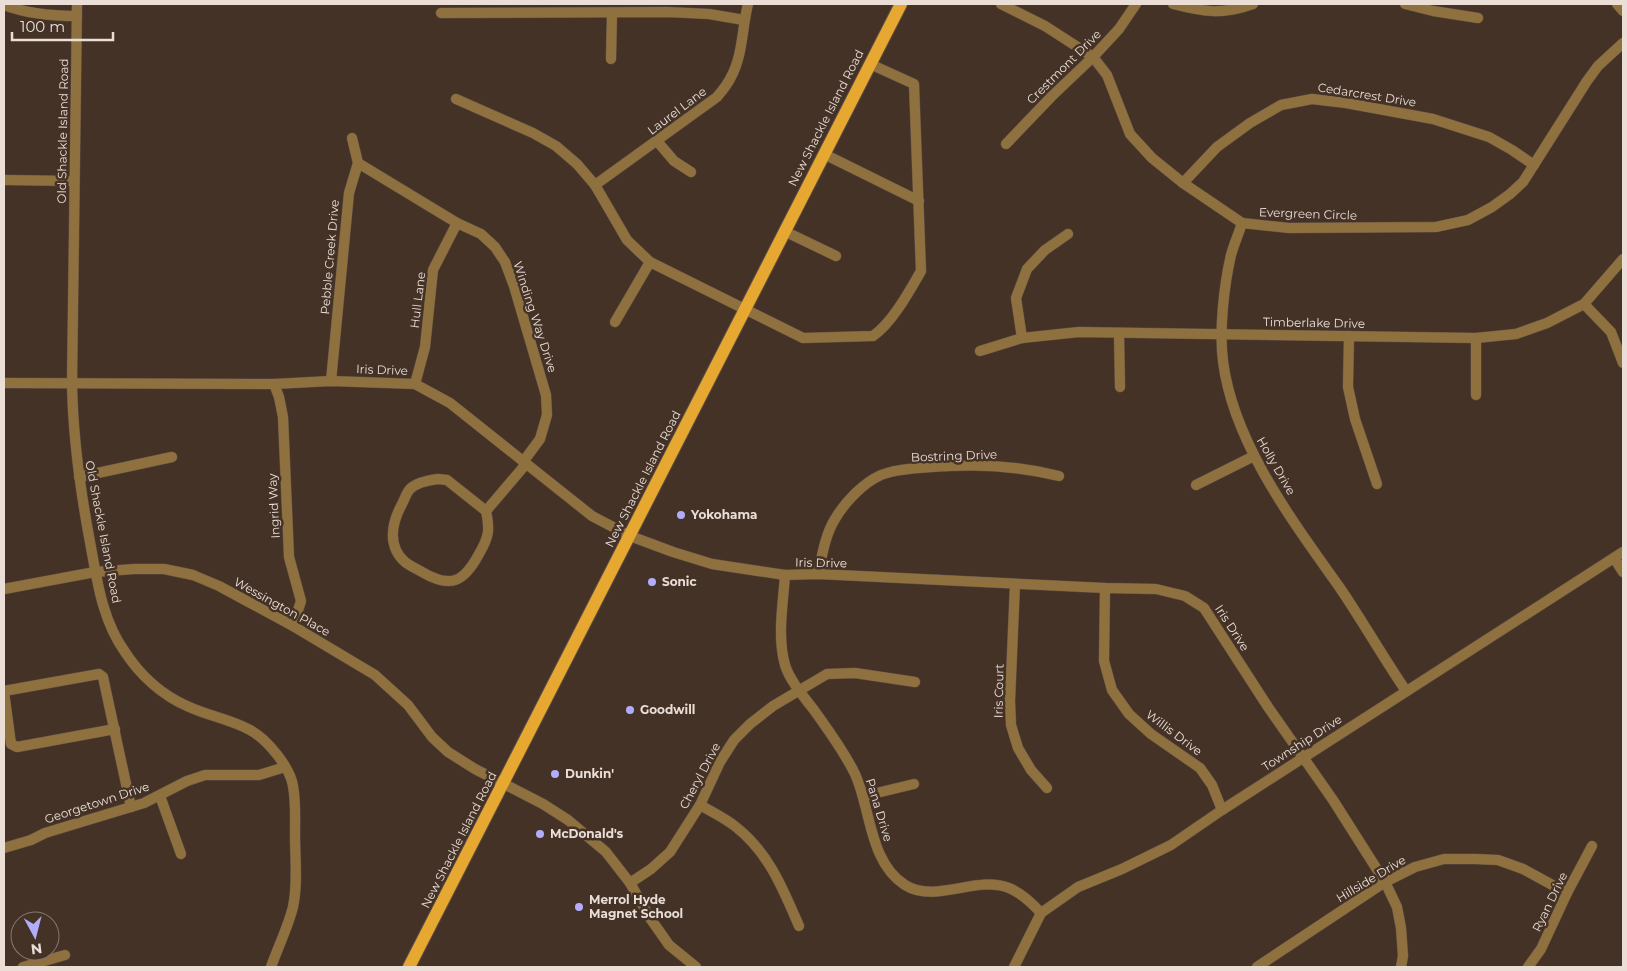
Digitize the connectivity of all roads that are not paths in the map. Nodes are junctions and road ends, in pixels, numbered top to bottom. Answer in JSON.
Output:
{"nodes":[{"id":1,"x":78,"y":4,"type":"edge"},
{"id":2,"x":748,"y":4,"type":"edge"},
{"id":3,"x":901,"y":4,"type":"edge"},
{"id":4,"x":1001,"y":4,"type":"edge"},
{"id":5,"x":1136,"y":4,"type":"edge"},
{"id":6,"x":1173,"y":4,"type":"edge"},
{"id":7,"x":1253,"y":4,"type":"edge"},
{"id":8,"x":1405,"y":4,"type":"edge"},
{"id":9,"x":1617,"y":4,"type":"edge"},
{"id":10,"x":4,"y":8,"type":"edge"},
{"id":11,"x":1623,"y":11,"type":"edge"},
{"id":12,"x":612,"y":13,"type":"junction"},
{"id":13,"x":441,"y":14,"type":"dead end"},
{"id":14,"x":77,"y":16,"type":"junction"},
{"id":15,"x":1478,"y":18,"type":"dead end"},
{"id":16,"x":744,"y":20,"type":"junction"},
{"id":17,"x":1623,"y":43,"type":"edge"},
{"id":18,"x":1093,"y":57,"type":"junction"},
{"id":19,"x":611,"y":58,"type":"dead end"},
{"id":20,"x":870,"y":64,"type":"junction"},
{"id":21,"x":456,"y":99,"type":"dead end"},
{"id":22,"x":352,"y":138,"type":"dead end"},
{"id":23,"x":657,"y":141,"type":"junction"},
{"id":24,"x":1006,"y":144,"type":"dead end"},
{"id":25,"x":824,"y":154,"type":"junction"},
{"id":26,"x":358,"y":162,"type":"junction"},
{"id":27,"x":1534,"y":165,"type":"junction"},
{"id":28,"x":691,"y":172,"type":"dead end"},
{"id":29,"x":4,"y":180,"type":"edge"},
{"id":30,"x":74,"y":181,"type":"junction"},
{"id":31,"x":1183,"y":183,"type":"junction"},
{"id":32,"x":595,"y":184,"type":"junction"},
{"id":33,"x":919,"y":201,"type":"junction"},
{"id":34,"x":457,"y":223,"type":"junction"},
{"id":35,"x":1242,"y":223,"type":"junction"},
{"id":36,"x":784,"y":231,"type":"junction"},
{"id":37,"x":1068,"y":234,"type":"dead end"},
{"id":38,"x":836,"y":256,"type":"dead end"},
{"id":39,"x":1623,"y":259,"type":"edge"},
{"id":40,"x":650,"y":262,"type":"junction"},
{"id":41,"x":1584,"y":304,"type":"junction"},
{"id":42,"x":744,"y":309,"type":"junction"},
{"id":43,"x":615,"y":322,"type":"dead end"},
{"id":44,"x":1120,"y":333,"type":"junction"},
{"id":45,"x":1222,"y":334,"type":"junction"},
{"id":46,"x":1349,"y":336,"type":"junction"},
{"id":47,"x":1022,"y":338,"type":"junction"},
{"id":48,"x":1476,"y":338,"type":"junction"},
{"id":49,"x":980,"y":351,"type":"dead end"},
{"id":50,"x":1623,"y":363,"type":"edge"},
{"id":51,"x":331,"y":381,"type":"junction"},
{"id":52,"x":4,"y":384,"type":"edge"},
{"id":53,"x":72,"y":384,"type":"junction"},
{"id":54,"x":274,"y":384,"type":"junction"},
{"id":55,"x":415,"y":384,"type":"junction"},
{"id":56,"x":1120,"y":387,"type":"dead end"},
{"id":57,"x":1476,"y":395,"type":"dead end"},
{"id":58,"x":1254,"y":456,"type":"junction"},
{"id":59,"x":172,"y":457,"type":"dead end"},
{"id":60,"x":523,"y":462,"type":"junction"},
{"id":61,"x":1059,"y":476,"type":"dead end"},
{"id":62,"x":78,"y":477,"type":"junction"},
{"id":63,"x":1377,"y":484,"type":"dead end"},
{"id":64,"x":1196,"y":485,"type":"dead end"},
{"id":65,"x":485,"y":509,"type":"junction"},
{"id":66,"x":630,"y":536,"type":"junction"},
{"id":67,"x":1623,"y":552,"type":"edge"},
{"id":68,"x":1614,"y":558,"type":"junction"},
{"id":69,"x":95,"y":572,"type":"junction"},
{"id":70,"x":1623,"y":572,"type":"edge"},
{"id":71,"x":818,"y":574,"type":"junction"},
{"id":72,"x":785,"y":575,"type":"junction"},
{"id":73,"x":1015,"y":584,"type":"junction"},
{"id":74,"x":1105,"y":588,"type":"junction"},
{"id":75,"x":4,"y":589,"type":"edge"},
{"id":76,"x":293,"y":626,"type":"junction"},
{"id":77,"x":915,"y":682,"type":"dead end"},
{"id":78,"x":799,"y":690,"type":"junction"},
{"id":79,"x":1406,"y":691,"type":"junction"},
{"id":80,"x":4,"y":692,"type":"edge"},
{"id":81,"x":115,"y":729,"type":"junction"},
{"id":82,"x":1303,"y":758,"type":"junction"},
{"id":83,"x":284,"y":767,"type":"junction"},
{"id":84,"x":503,"y":782,"type":"junction"},
{"id":85,"x":914,"y":784,"type":"dead end"},
{"id":86,"x":1047,"y":788,"type":"dead end"},
{"id":87,"x":160,"y":796,"type":"junction"},
{"id":88,"x":864,"y":796,"type":"junction"},
{"id":89,"x":700,"y":805,"type":"junction"},
{"id":90,"x":131,"y":807,"type":"junction"},
{"id":91,"x":1222,"y":810,"type":"junction"},
{"id":92,"x":1592,"y":846,"type":"dead end"},
{"id":93,"x":4,"y":848,"type":"edge"},
{"id":94,"x":181,"y":854,"type":"dead end"},
{"id":95,"x":1385,"y":882,"type":"junction"},
{"id":96,"x":630,"y":883,"type":"junction"},
{"id":97,"x":1567,"y":893,"type":"junction"},
{"id":98,"x":1042,"y":913,"type":"junction"},
{"id":99,"x":799,"y":926,"type":"dead end"},
{"id":100,"x":65,"y":955,"type":"dead end"},
{"id":101,"x":22,"y":967,"type":"edge"},
{"id":102,"x":272,"y":967,"type":"edge"},
{"id":103,"x":409,"y":967,"type":"edge"},
{"id":104,"x":696,"y":967,"type":"edge"},
{"id":105,"x":1014,"y":967,"type":"edge"},
{"id":106,"x":1257,"y":967,"type":"edge"},
{"id":107,"x":1401,"y":967,"type":"edge"},
{"id":108,"x":1528,"y":967,"type":"edge"}],
"edges":[{"from":1,"to":14,"type":"street","name":"Old Shackle Island Road"},
{"from":2,"to":16,"type":"street","name":"Laurel Lane"},
{"from":3,"to":20,"type":"main road","name":"New Shackle Island Road"},
{"from":4,"to":18,"type":"street","name":"Evergreen Circle"},
{"from":5,"to":18,"type":"street","name":"Crestmont Drive"},
{"from":6,"to":7,"type":"street"},
{"from":8,"to":15,"type":"street"},
{"from":9,"to":11,"type":"street"},
{"from":10,"to":14,"type":"street"},
{"from":12,"to":13,"type":"street"},
{"from":12,"to":16,"type":"street"},
{"from":12,"to":19,"type":"street"},
{"from":14,"to":30,"type":"street","name":"Old Shackle Island Road"},
{"from":16,"to":23,"type":"street","name":"Laurel Lane"},
{"from":17,"to":27,"type":"street","name":"Evergreen Circle"},
{"from":18,"to":24,"type":"street","name":"Crestmont Drive"},
{"from":18,"to":31,"type":"street","name":"Evergreen Circle"},
{"from":20,"to":25,"type":"main road","name":"New Shackle Island Road"},
{"from":20,"to":33,"type":"street"},
{"from":21,"to":32,"type":"street"},
{"from":22,"to":26,"type":"street"},
{"from":23,"to":28,"type":"street"},
{"from":23,"to":32,"type":"street","name":"Laurel Lane"},
{"from":25,"to":33,"type":"street"},
{"from":25,"to":36,"type":"main road","name":"New Shackle Island Road"},
{"from":26,"to":34,"type":"street","name":"Winding Way Drive"},
{"from":26,"to":51,"type":"street","name":"Pebble Creek Drive"},
{"from":27,"to":31,"type":"street","name":"Cedarcrest Drive"},
{"from":27,"to":35,"type":"street","name":"Evergreen Circle"},
{"from":29,"to":30,"type":"street"},
{"from":30,"to":53,"type":"street","name":"Old Shackle Island Road"},
{"from":31,"to":35,"type":"street","name":"Evergreen Circle"},
{"from":32,"to":40,"type":"street"},
{"from":33,"to":42,"type":"street"},
{"from":34,"to":55,"type":"street","name":"Hull Lane"},
{"from":34,"to":60,"type":"street","name":"Winding Way Drive"},
{"from":35,"to":45,"type":"street","name":"Holly Drive"},
{"from":36,"to":38,"type":"street"},
{"from":36,"to":42,"type":"main road","name":"New Shackle Island Road"},
{"from":37,"to":47,"type":"street"},
{"from":39,"to":41,"type":"street","name":"Timberlake Drive"},
{"from":40,"to":42,"type":"street"},
{"from":40,"to":43,"type":"street"},
{"from":41,"to":48,"type":"street","name":"Timberlake Drive"},
{"from":41,"to":50,"type":"street"},
{"from":42,"to":66,"type":"main road","name":"New Shackle Island Road"},
{"from":44,"to":45,"type":"street","name":"Timberlake Drive"},
{"from":44,"to":47,"type":"street","name":"Timberlake Drive"},
{"from":44,"to":56,"type":"street"},
{"from":45,"to":46,"type":"street","name":"Timberlake Drive"},
{"from":45,"to":58,"type":"street","name":"Holly Drive"},
{"from":46,"to":48,"type":"street","name":"Timberlake Drive"},
{"from":46,"to":63,"type":"street"},
{"from":47,"to":49,"type":"street","name":"Timberlake Drive"},
{"from":48,"to":57,"type":"street"},
{"from":51,"to":54,"type":"street","name":"Iris Drive"},
{"from":51,"to":55,"type":"street","name":"Iris Drive"},
{"from":52,"to":53,"type":"street","name":"Iris Drive"},
{"from":53,"to":54,"type":"street","name":"Iris Drive"},
{"from":53,"to":62,"type":"street","name":"Old Shackle Island Road"},
{"from":54,"to":76,"type":"street","name":"Ingrid Way"},
{"from":55,"to":60,"type":"street","name":"Iris Drive"},
{"from":58,"to":64,"type":"street"},
{"from":58,"to":79,"type":"street","name":"Holly Drive"},
{"from":59,"to":62,"type":"street"},
{"from":60,"to":65,"type":"street","name":"Winding Way Drive"},
{"from":60,"to":66,"type":"street","name":"Iris Drive"},
{"from":61,"to":71,"type":"street","name":"Bostring Drive"},
{"from":62,"to":69,"type":"street","name":"Old Shackle Island Road"},
{"from":65,"to":65,"type":"street"},
{"from":66,"to":72,"type":"street","name":"Iris Drive"},
{"from":66,"to":84,"type":"main road","name":"New Shackle Island Road"},
{"from":67,"to":68,"type":"street","name":"Township Drive"},
{"from":68,"to":70,"type":"street"},
{"from":68,"to":79,"type":"street","name":"Township Drive"},
{"from":69,"to":75,"type":"street","name":"Wessington Place"},
{"from":69,"to":76,"type":"street","name":"Wessington Place"},
{"from":69,"to":83,"type":"street","name":"Old Shackle Island Road"},
{"from":71,"to":72,"type":"street","name":"Iris Drive"},
{"from":71,"to":73,"type":"street","name":"Iris Drive"},
{"from":72,"to":78,"type":"street","name":"Pana Drive"},
{"from":73,"to":74,"type":"street","name":"Iris Drive"},
{"from":73,"to":86,"type":"street","name":"Iris Court"},
{"from":74,"to":82,"type":"street","name":"Iris Drive"},
{"from":74,"to":91,"type":"street","name":"Willis Drive"},
{"from":76,"to":84,"type":"street","name":"Wessington Place"},
{"from":77,"to":78,"type":"street","name":"Cheryl Drive"},
{"from":78,"to":88,"type":"street","name":"Pana Drive"},
{"from":78,"to":89,"type":"street","name":"Cheryl Drive"},
{"from":79,"to":82,"type":"street","name":"Township Drive"},
{"from":80,"to":81,"type":"street"},
{"from":80,"to":81,"type":"street"},
{"from":81,"to":90,"type":"street"},
{"from":82,"to":91,"type":"street","name":"Township Drive"},
{"from":82,"to":95,"type":"street","name":"Iris Drive"},
{"from":83,"to":87,"type":"street","name":"Georgetown Drive"},
{"from":83,"to":102,"type":"street","name":"Old Shackle Island Road"},
{"from":84,"to":96,"type":"street"},
{"from":84,"to":103,"type":"main road","name":"New Shackle Island Road"},
{"from":85,"to":88,"type":"street"},
{"from":87,"to":90,"type":"street","name":"Georgetown Drive"},
{"from":87,"to":94,"type":"street"},
{"from":88,"to":98,"type":"street","name":"Pana Drive"},
{"from":89,"to":96,"type":"street","name":"Cheryl Drive"},
{"from":89,"to":99,"type":"street"},
{"from":90,"to":93,"type":"street","name":"Georgetown Drive"},
{"from":91,"to":98,"type":"street","name":"Township Drive"},
{"from":92,"to":97,"type":"street","name":"Ryan Drive"},
{"from":95,"to":97,"type":"street","name":"Hillside Drive"},
{"from":95,"to":106,"type":"street","name":"Hillside Drive"},
{"from":95,"to":107,"type":"street","name":"Iris Drive"},
{"from":96,"to":104,"type":"street"},
{"from":97,"to":108,"type":"street","name":"Ryan Drive"},
{"from":98,"to":105,"type":"street","name":"Township Drive"},
{"from":100,"to":101,"type":"street"}]}
